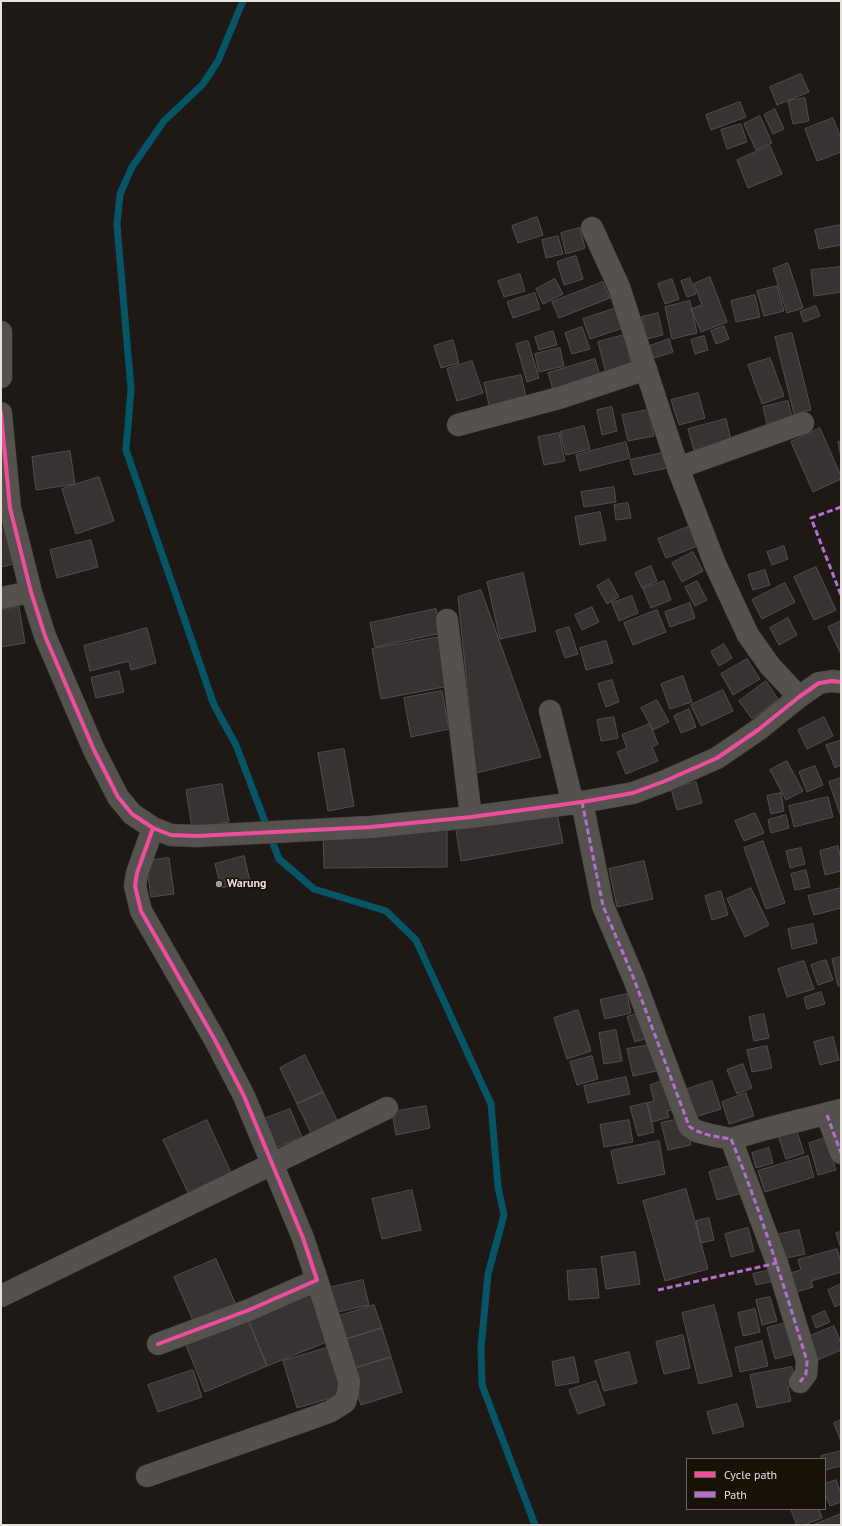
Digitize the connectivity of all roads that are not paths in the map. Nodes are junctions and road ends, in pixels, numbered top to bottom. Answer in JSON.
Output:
{"nodes":[{"id":1,"x":592,"y":228,"type":"dead end"},
{"id":2,"x":1,"y":332,"type":"edge"},
{"id":3,"x":646,"y":369,"type":"junction"},
{"id":4,"x":1,"y":377,"type":"edge"},
{"id":5,"x":1,"y":413,"type":"edge"},
{"id":6,"x":803,"y":423,"type":"dead end"},
{"id":7,"x":458,"y":425,"type":"dead end"},
{"id":8,"x":678,"y":468,"type":"junction"},
{"id":9,"x":31,"y":592,"type":"junction"},
{"id":10,"x":1,"y":598,"type":"edge"},
{"id":11,"x":447,"y":620,"type":"dead end"},
{"id":12,"x":841,"y":682,"type":"edge"},
{"id":13,"x":799,"y":697,"type":"junction"},
{"id":14,"x":550,"y":711,"type":"dead end"},
{"id":15,"x":578,"y":803,"type":"junction"},
{"id":16,"x":471,"y":817,"type":"junction"},
{"id":17,"x":153,"y":828,"type":"junction"},
{"id":18,"x":386,"y":1108,"type":"dead end"},
{"id":19,"x":834,"y":1113,"type":"edge"},
{"id":20,"x":731,"y":1139,"type":"junction"},
{"id":21,"x":841,"y":1153,"type":"edge"},
{"id":22,"x":272,"y":1164,"type":"junction"},
{"id":23,"x":317,"y":1280,"type":"junction"},
{"id":24,"x":1,"y":1296,"type":"edge"},
{"id":25,"x":158,"y":1344,"type":"dead end"},
{"id":26,"x":800,"y":1382,"type":"dead end"},
{"id":27,"x":146,"y":1476,"type":"dead end"}],
"edges":[{"from":1,"to":3,"type":"street"},
{"from":2,"to":4,"type":"street"},
{"from":3,"to":7,"type":"street"},
{"from":3,"to":8,"type":"street"},
{"from":5,"to":9,"type":"street"},
{"from":6,"to":8,"type":"street"},
{"from":8,"to":13,"type":"street"},
{"from":9,"to":10,"type":"street"},
{"from":9,"to":17,"type":"street"},
{"from":11,"to":16,"type":"street"},
{"from":12,"to":13,"type":"street"},
{"from":13,"to":15,"type":"street"},
{"from":14,"to":15,"type":"street"},
{"from":15,"to":16,"type":"street"},
{"from":15,"to":20,"type":"street"},
{"from":16,"to":17,"type":"street"},
{"from":17,"to":22,"type":"street"},
{"from":18,"to":22,"type":"street"},
{"from":19,"to":20,"type":"street"},
{"from":19,"to":21,"type":"street"},
{"from":20,"to":26,"type":"street"},
{"from":22,"to":23,"type":"street"},
{"from":22,"to":24,"type":"street"},
{"from":23,"to":25,"type":"street"},
{"from":23,"to":27,"type":"street"}]}
